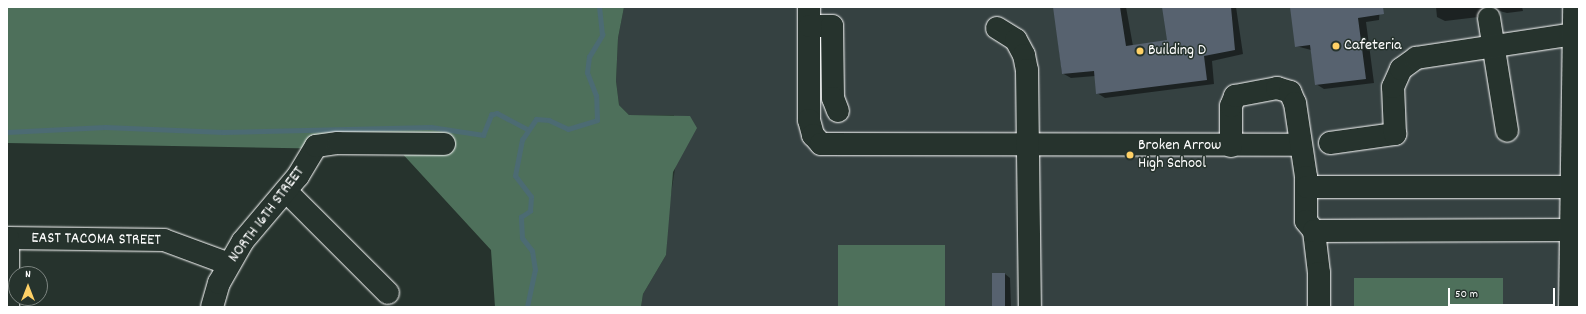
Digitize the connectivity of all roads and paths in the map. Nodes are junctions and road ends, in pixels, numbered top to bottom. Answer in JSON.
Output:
{"nodes":[{"id":1,"x":1574,"y":7,"type":"edge"},
{"id":2,"x":809,"y":16,"type":"edge"},
{"id":3,"x":1489,"y":18,"type":"dead end"},
{"id":4,"x":997,"y":28,"type":"dead end"},
{"id":5,"x":1574,"y":34,"type":"junction"},
{"id":6,"x":1492,"y":45,"type":"junction"},
{"id":7,"x":838,"y":111,"type":"dead end"},
{"id":8,"x":1507,"y":132,"type":"dead end"},
{"id":9,"x":1330,"y":143,"type":"dead end"},
{"id":10,"x":444,"y":144,"type":"dead end"},
{"id":11,"x":1299,"y":144,"type":"junction"},
{"id":12,"x":1027,"y":146,"type":"junction"},
{"id":13,"x":1231,"y":146,"type":"junction"},
{"id":14,"x":1307,"y":187,"type":"junction"},
{"id":15,"x":1571,"y":187,"type":"junction"},
{"id":16,"x":286,"y":191,"type":"junction"},
{"id":17,"x":1571,"y":230,"type":"junction"},
{"id":18,"x":1314,"y":231,"type":"junction"},
{"id":19,"x":8,"y":238,"type":"edge"},
{"id":20,"x":229,"y":264,"type":"junction"},
{"id":21,"x":388,"y":293,"type":"dead end"},
{"id":22,"x":8,"y":307,"type":"edge"},
{"id":23,"x":212,"y":307,"type":"edge"},
{"id":24,"x":1030,"y":307,"type":"edge"},
{"id":25,"x":1320,"y":307,"type":"edge"},
{"id":26,"x":1570,"y":307,"type":"edge"}],
"edges":[{"from":1,"to":5,"type":"street"},
{"from":2,"to":7,"type":"street"},
{"from":2,"to":12,"type":"street"},
{"from":3,"to":6,"type":"street"},
{"from":4,"to":12,"type":"street"},
{"from":5,"to":6,"type":"street"},
{"from":5,"to":15,"type":"street"},
{"from":6,"to":8,"type":"street"},
{"from":6,"to":9,"type":"street"},
{"from":10,"to":16,"type":"street","name":"NORTH 16TH STREET"},
{"from":11,"to":13,"type":"street"},
{"from":11,"to":13,"type":"street"},
{"from":11,"to":14,"type":"street"},
{"from":12,"to":13,"type":"street"},
{"from":12,"to":24,"type":"street"},
{"from":14,"to":15,"type":"street"},
{"from":14,"to":18,"type":"street"},
{"from":15,"to":17,"type":"street"},
{"from":16,"to":20,"type":"street","name":"NORTH 16TH STREET"},
{"from":16,"to":21,"type":"street"},
{"from":17,"to":18,"type":"street"},
{"from":17,"to":26,"type":"street"},
{"from":18,"to":25,"type":"street"},
{"from":19,"to":20,"type":"street","name":"EAST TACOMA STREET"},
{"from":19,"to":22,"type":"street"},
{"from":20,"to":23,"type":"street","name":"NORTH 16TH STREET"}]}
